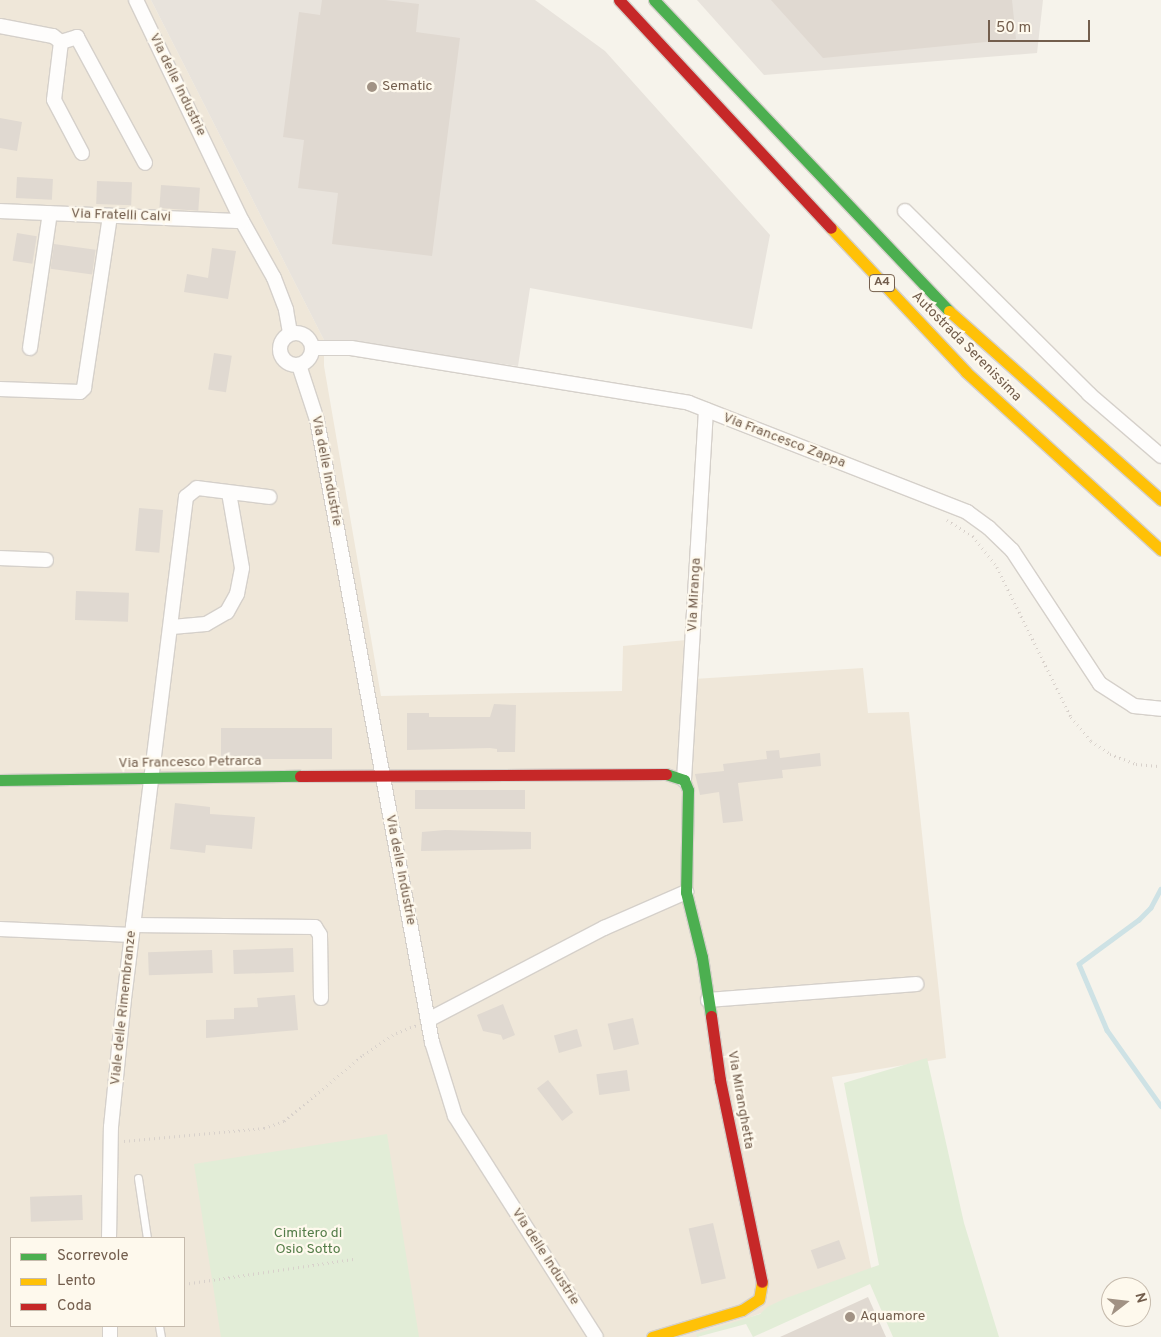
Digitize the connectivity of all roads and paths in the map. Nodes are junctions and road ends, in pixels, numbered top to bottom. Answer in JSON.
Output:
{"nodes":[{"id":1,"x":136,"y":0,"type":"edge"},
{"id":2,"x":619,"y":0,"type":"edge"},
{"id":3,"x":654,"y":0,"type":"edge"},
{"id":4,"x":0,"y":26,"type":"edge"},
{"id":5,"x":61,"y":42,"type":"junction"},
{"id":6,"x":82,"y":153,"type":"dead end"},
{"id":7,"x":146,"y":163,"type":"dead end"},
{"id":8,"x":0,"y":211,"type":"edge"},
{"id":9,"x":905,"y":211,"type":"dead end"},
{"id":10,"x":50,"y":213,"type":"junction"},
{"id":11,"x":110,"y":216,"type":"junction"},
{"id":12,"x":242,"y":221,"type":"junction"},
{"id":13,"x":290,"y":333,"type":"junction"},
{"id":14,"x":30,"y":348,"type":"dead end"},
{"id":15,"x":312,"y":348,"type":"junction"},
{"id":16,"x":299,"y":365,"type":"junction"},
{"id":17,"x":0,"y":389,"type":"edge"},
{"id":18,"x":706,"y":410,"type":"junction"},
{"id":19,"x":1161,"y":456,"type":"edge"},
{"id":20,"x":230,"y":493,"type":"junction"},
{"id":21,"x":269,"y":497,"type":"dead end"},
{"id":22,"x":930,"y":498,"type":"junction"},
{"id":23,"x":1161,"y":500,"type":"edge"},
{"id":24,"x":1161,"y":550,"type":"edge"},
{"id":25,"x":0,"y":558,"type":"edge"},
{"id":26,"x":46,"y":560,"type":"dead end"},
{"id":27,"x":172,"y":627,"type":"junction"},
{"id":28,"x":1161,"y":709,"type":"edge"},
{"id":29,"x":1161,"y":766,"type":"edge"},
{"id":30,"x":381,"y":774,"type":"junction"},
{"id":31,"x":150,"y":779,"type":"junction"},
{"id":32,"x":0,"y":780,"type":"edge"},
{"id":33,"x":686,"y":785,"type":"junction"},
{"id":34,"x":686,"y":892,"type":"junction"},
{"id":35,"x":0,"y":929,"type":"edge"},
{"id":36,"x":132,"y":930,"type":"junction"},
{"id":37,"x":916,"y":984,"type":"dead end"},
{"id":38,"x":321,"y":998,"type":"dead end"},
{"id":39,"x":708,"y":1000,"type":"junction"},
{"id":40,"x":427,"y":1016,"type":"junction"},
{"id":41,"x":111,"y":1142,"type":"junction"},
{"id":42,"x":138,"y":1178,"type":"dead end"},
{"id":43,"x":110,"y":1237,"type":"edge"},
{"id":44,"x":147,"y":1237,"type":"edge"},
{"id":45,"x":353,"y":1259,"type":"dead end"},
{"id":46,"x":185,"y":1284,"type":"edge"},
{"id":47,"x":596,"y":1337,"type":"edge"},
{"id":48,"x":652,"y":1337,"type":"edge"}],
"edges":[{"from":1,"to":12,"type":"street","name":"Via delle Industrie"},
{"from":2,"to":24,"type":"main road","name":"Autostrada Serenissima","number":"A4"},
{"from":3,"to":23,"type":"main road","name":"Autostrada Serenissima","number":"A4"},
{"from":4,"to":5,"type":"street"},
{"from":5,"to":6,"type":"street"},
{"from":5,"to":7,"type":"street"},
{"from":8,"to":10,"type":"street","name":"Via Fratelli Calvi"},
{"from":9,"to":19,"type":"street"},
{"from":10,"to":11,"type":"street","name":"Via Fratelli Calvi"},
{"from":10,"to":14,"type":"street"},
{"from":11,"to":12,"type":"street","name":"Via Fratelli Calvi"},
{"from":11,"to":17,"type":"street"},
{"from":12,"to":13,"type":"street","name":"Via delle Industrie"},
{"from":13,"to":15,"type":"street"},
{"from":13,"to":16,"type":"street"},
{"from":15,"to":16,"type":"street"},
{"from":15,"to":18,"type":"street","name":"Via Francesco Zappa"},
{"from":16,"to":30,"type":"street","name":"Via delle Industrie"},
{"from":18,"to":22,"type":"street","name":"Via Francesco Zappa"},
{"from":18,"to":33,"type":"street","name":"Via Miranga"},
{"from":20,"to":21,"type":"street"},
{"from":20,"to":27,"type":"street","name":"Viale delle Rimembranze"},
{"from":20,"to":27,"type":"street"},
{"from":22,"to":28,"type":"street","name":"Via Francesco Zappa"},
{"from":22,"to":29,"type":"path"},
{"from":25,"to":26,"type":"street"},
{"from":27,"to":31,"type":"street","name":"Viale delle Rimembranze"},
{"from":30,"to":31,"type":"main road","name":"Via Francesco Petrarca"},
{"from":30,"to":33,"type":"main road"},
{"from":30,"to":40,"type":"street","name":"Via delle Industrie"},
{"from":31,"to":32,"type":"main road","name":"Via Francesco Petrarca"},
{"from":31,"to":36,"type":"street","name":"Viale delle Rimembranze"},
{"from":33,"to":34,"type":"main road","name":"Via Miranghetta"},
{"from":34,"to":39,"type":"main road","name":"Via Miranghetta"},
{"from":34,"to":40,"type":"street"},
{"from":35,"to":36,"type":"street"},
{"from":36,"to":38,"type":"street"},
{"from":36,"to":41,"type":"street","name":"Viale delle Rimembranze"},
{"from":37,"to":39,"type":"street"},
{"from":39,"to":48,"type":"main road","name":"Via Miranghetta"},
{"from":40,"to":41,"type":"path"},
{"from":40,"to":47,"type":"street","name":"Via delle Industrie"},
{"from":41,"to":43,"type":"street","name":"Viale delle Rimembranze"},
{"from":42,"to":44,"type":"lane"},
{"from":45,"to":46,"type":"path"}]}
